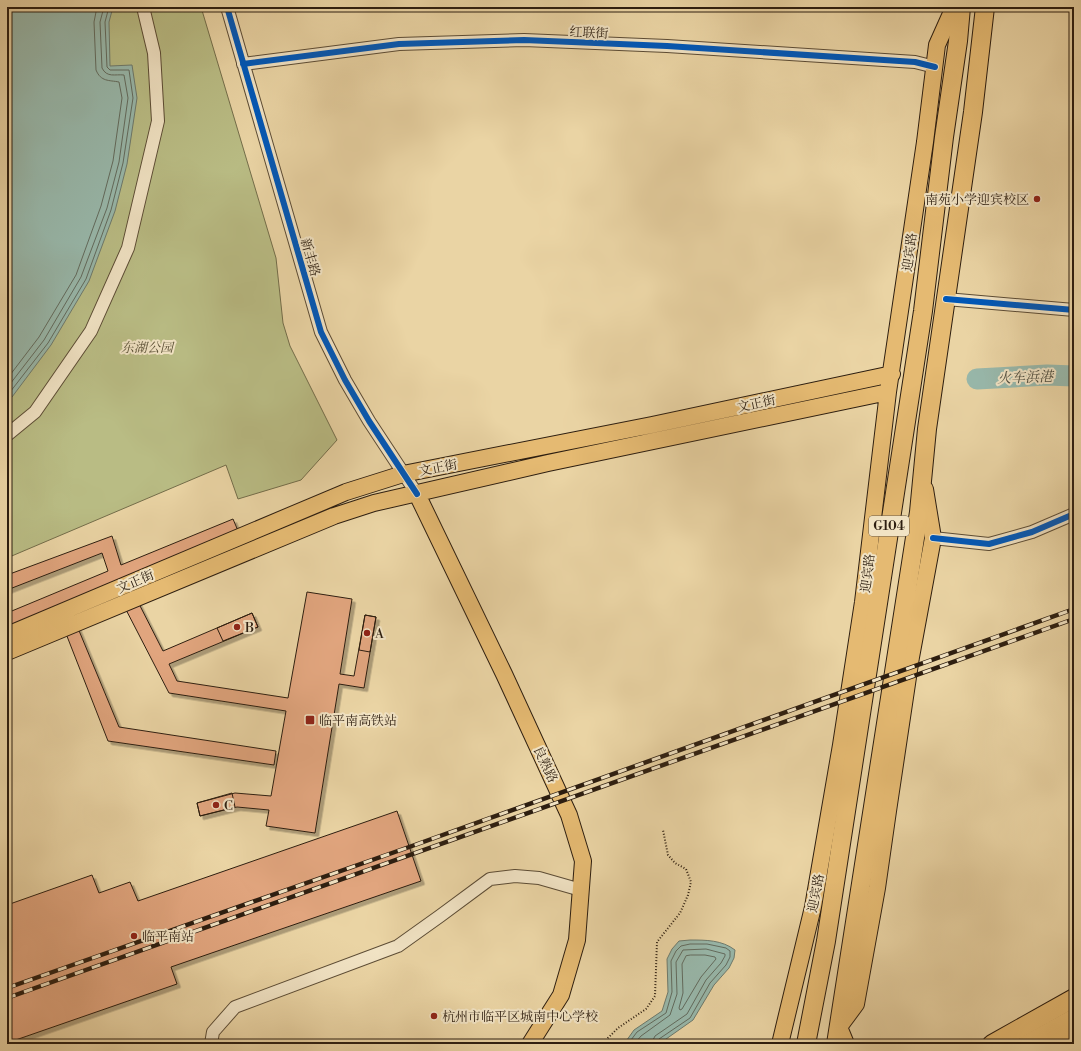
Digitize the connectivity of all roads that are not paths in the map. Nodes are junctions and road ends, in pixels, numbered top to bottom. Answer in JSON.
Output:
{"nodes":[{"id":1,"x":143,"y":7,"type":"edge"},
{"id":2,"x":227,"y":7,"type":"edge"},
{"id":3,"x":954,"y":7,"type":"edge"},
{"id":4,"x":961,"y":7,"type":"edge"},
{"id":5,"x":985,"y":7,"type":"edge"},
{"id":6,"x":243,"y":64,"type":"junction"},
{"id":7,"x":935,"y":67,"type":"junction"},
{"id":8,"x":946,"y":299,"type":"junction"},
{"id":9,"x":1074,"y":310,"type":"edge"},
{"id":10,"x":892,"y":374,"type":"junction"},
{"id":11,"x":888,"y":392,"type":"junction"},
{"id":12,"x":7,"y":435,"type":"edge"},
{"id":13,"x":403,"y":474,"type":"junction"},
{"id":14,"x":923,"y":476,"type":"junction"},
{"id":15,"x":417,"y":494,"type":"junction"},
{"id":16,"x":1074,"y":514,"type":"edge"},
{"id":17,"x":933,"y":538,"type":"junction"},
{"id":18,"x":7,"y":635,"type":"edge"},
{"id":19,"x":7,"y":652,"type":"edge"},
{"id":20,"x":581,"y":890,"type":"junction"},
{"id":21,"x":1074,"y":998,"type":"edge"},
{"id":22,"x":1074,"y":1017,"type":"edge"},
{"id":23,"x":1074,"y":1030,"type":"edge"},
{"id":24,"x":838,"y":1036,"type":"edge"},
{"id":25,"x":211,"y":1044,"type":"edge"},
{"id":26,"x":530,"y":1044,"type":"edge"},
{"id":27,"x":780,"y":1044,"type":"edge"},
{"id":28,"x":806,"y":1044,"type":"edge"},
{"id":29,"x":846,"y":1044,"type":"edge"},
{"id":30,"x":992,"y":1044,"type":"edge"},
{"id":31,"x":1025,"y":1044,"type":"edge"},
{"id":32,"x":1047,"y":1044,"type":"edge"}],
"edges":[{"from":1,"to":12,"type":"street"},
{"from":2,"to":6,"type":"street","name":"新丰路"},
{"from":3,"to":7,"type":"main road","name":"迎宾路"},
{"from":4,"to":28,"type":"highway","name":"迎宾路","number":"G104"},
{"from":5,"to":8,"type":"highway","number":"G104"},
{"from":6,"to":7,"type":"street","name":"红联街"},
{"from":6,"to":13,"type":"street","name":"新丰路"},
{"from":7,"to":10,"type":"main road","name":"迎宾路"},
{"from":8,"to":9,"type":"street"},
{"from":8,"to":14,"type":"highway","number":"G104"},
{"from":10,"to":11,"type":"main road","name":"迎宾路"},
{"from":10,"to":13,"type":"main road","name":"文正街"},
{"from":11,"to":15,"type":"main road","name":"文正街"},
{"from":11,"to":27,"type":"main road","name":"迎宾路"},
{"from":13,"to":15,"type":"street","name":"新丰路"},
{"from":13,"to":18,"type":"main road","name":"文正街"},
{"from":14,"to":17,"type":"main road"},
{"from":14,"to":24,"type":"highway","number":"G104"},
{"from":15,"to":19,"type":"main road","name":"文正街"},
{"from":15,"to":20,"type":"main road","name":"良熟路"},
{"from":16,"to":17,"type":"street"},
{"from":17,"to":24,"type":"main road"},
{"from":20,"to":25,"type":"street"},
{"from":20,"to":26,"type":"main road","name":"良熟路"},
{"from":21,"to":30,"type":"highway"},
{"from":22,"to":31,"type":"main road"},
{"from":23,"to":32,"type":"highway"},
{"from":24,"to":29,"type":"main road"}]}
